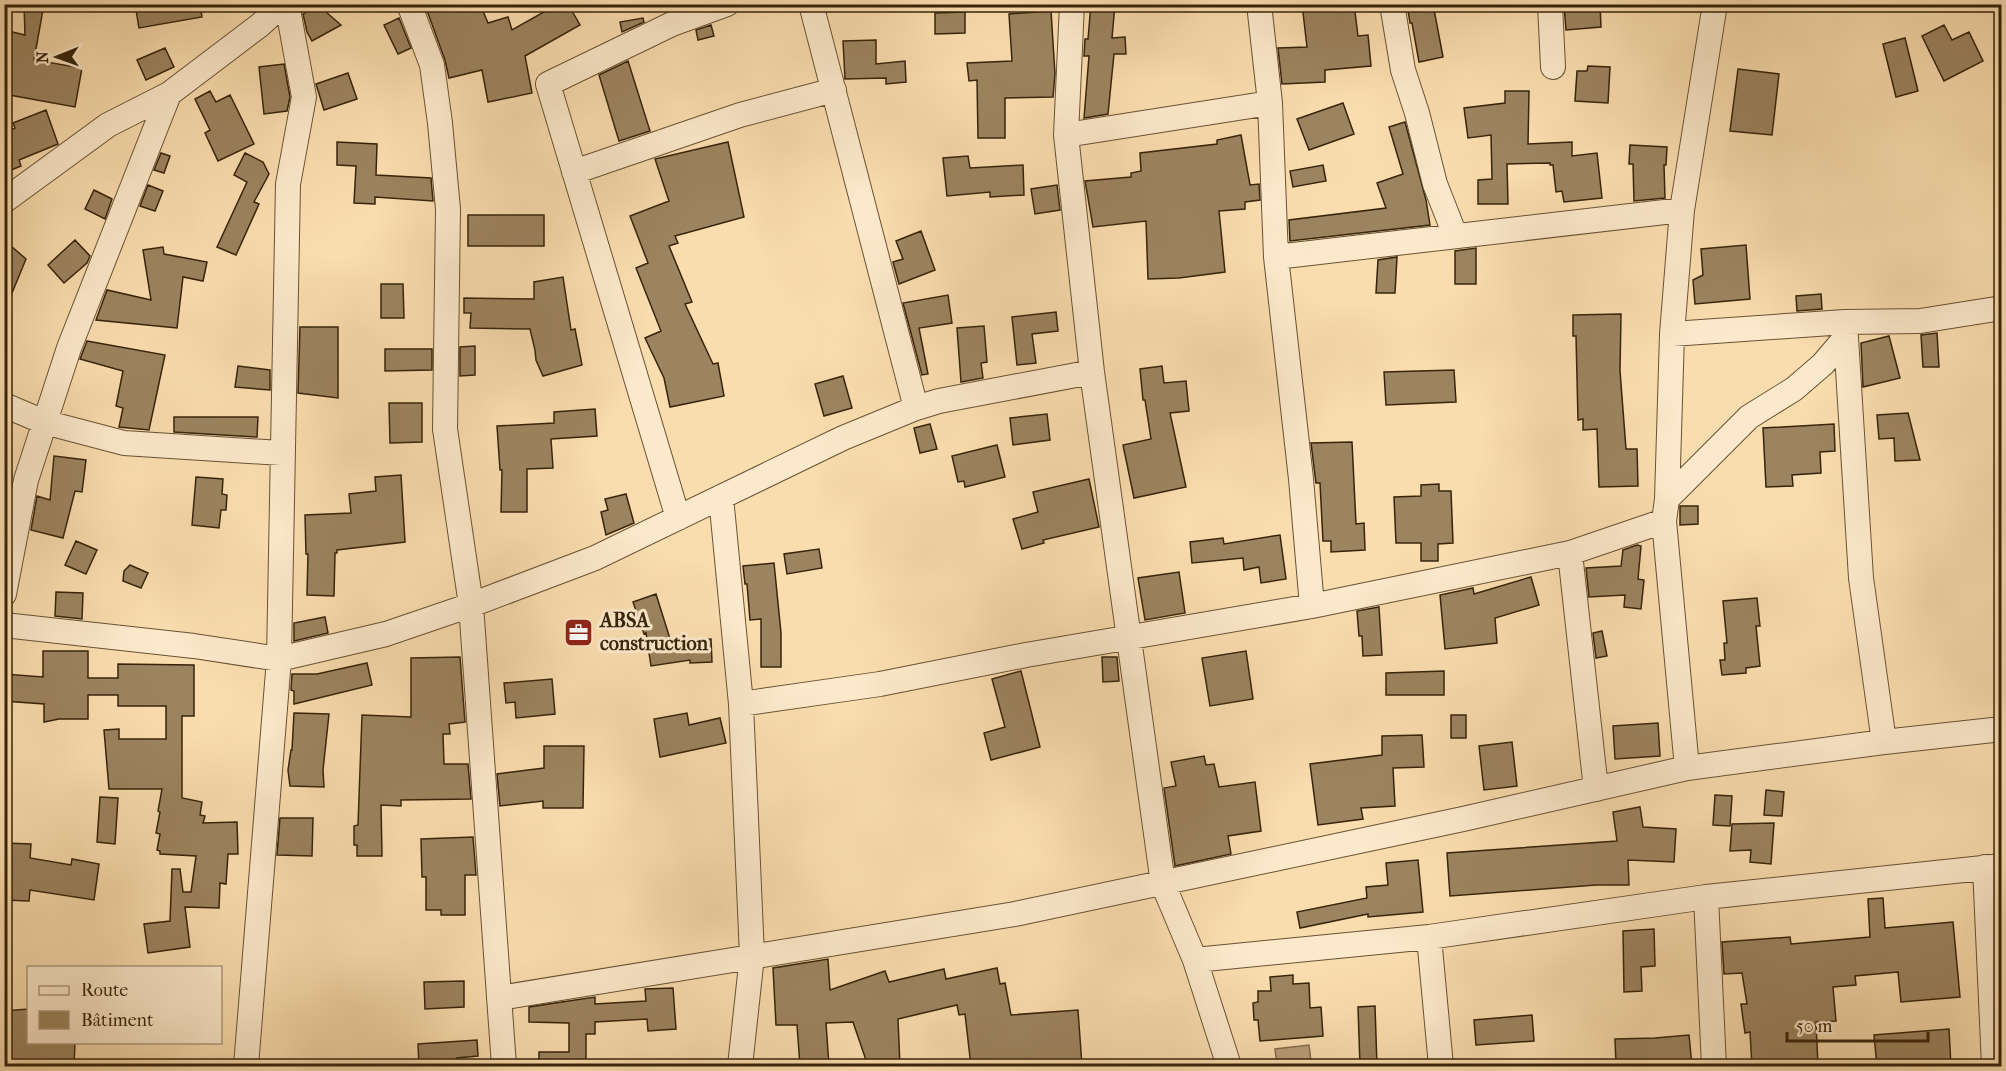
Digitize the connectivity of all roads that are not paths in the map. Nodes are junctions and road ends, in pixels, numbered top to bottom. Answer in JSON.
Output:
{"nodes":[{"id":1,"x":285,"y":4,"type":"edge"},
{"id":2,"x":409,"y":4,"type":"edge"},
{"id":3,"x":727,"y":4,"type":"edge"},
{"id":4,"x":811,"y":4,"type":"edge"},
{"id":5,"x":1072,"y":4,"type":"edge"},
{"id":6,"x":1259,"y":4,"type":"edge"},
{"id":7,"x":1392,"y":4,"type":"edge"},
{"id":8,"x":1551,"y":4,"type":"edge"},
{"id":9,"x":1715,"y":4,"type":"edge"},
{"id":10,"x":1553,"y":67,"type":"dead end"},
{"id":11,"x":834,"y":90,"type":"junction"},
{"id":12,"x":169,"y":94,"type":"junction"},
{"id":13,"x":1270,"y":103,"type":"junction"},
{"id":14,"x":1066,"y":135,"type":"junction"},
{"id":15,"x":574,"y":172,"type":"junction"},
{"id":16,"x":4,"y":201,"type":"edge"},
{"id":17,"x":1682,"y":210,"type":"junction"},
{"id":18,"x":1455,"y":235,"type":"junction"},
{"id":19,"x":1276,"y":257,"type":"junction"},
{"id":20,"x":2001,"y":308,"type":"edge"},
{"id":21,"x":1846,"y":329,"type":"junction"},
{"id":22,"x":1672,"y":334,"type":"junction"},
{"id":23,"x":1092,"y":372,"type":"junction"},
{"id":24,"x":4,"y":405,"type":"edge"},
{"id":25,"x":916,"y":408,"type":"junction"},
{"id":26,"x":44,"y":423,"type":"junction"},
{"id":27,"x":281,"y":453,"type":"junction"},
{"id":28,"x":721,"y":497,"type":"junction"},
{"id":29,"x":1665,"y":510,"type":"junction"},
{"id":30,"x":678,"y":518,"type":"junction"},
{"id":31,"x":1570,"y":553,"type":"junction"},
{"id":32,"x":4,"y":594,"type":"edge"},
{"id":33,"x":471,"y":605,"type":"junction"},
{"id":34,"x":1311,"y":606,"type":"junction"},
{"id":35,"x":4,"y":625,"type":"edge"},
{"id":36,"x":1130,"y":637,"type":"junction"},
{"id":37,"x":279,"y":659,"type":"junction"},
{"id":38,"x":741,"y":704,"type":"junction"},
{"id":39,"x":2001,"y":729,"type":"edge"},
{"id":40,"x":1884,"y":742,"type":"junction"},
{"id":41,"x":1687,"y":768,"type":"junction"},
{"id":42,"x":1596,"y":789,"type":"junction"},
{"id":43,"x":1993,"y":866,"type":"edge"},
{"id":44,"x":1163,"y":884,"type":"junction"},
{"id":45,"x":1706,"y":897,"type":"junction"},
{"id":46,"x":1429,"y":937,"type":"junction"},
{"id":47,"x":752,"y":956,"type":"junction"},
{"id":48,"x":1195,"y":960,"type":"junction"},
{"id":49,"x":499,"y":998,"type":"junction"},
{"id":50,"x":246,"y":1066,"type":"edge"},
{"id":51,"x":504,"y":1066,"type":"edge"},
{"id":52,"x":740,"y":1066,"type":"edge"},
{"id":53,"x":1229,"y":1066,"type":"edge"},
{"id":54,"x":1441,"y":1066,"type":"edge"},
{"id":55,"x":1714,"y":1066,"type":"edge"},
{"id":56,"x":1994,"y":1066,"type":"edge"}],
"edges":[{"from":1,"to":12,"type":"street"},
{"from":1,"to":27,"type":"street"},
{"from":2,"to":33,"type":"street"},
{"from":3,"to":15,"type":"street"},
{"from":4,"to":11,"type":"street"},
{"from":5,"to":14,"type":"street"},
{"from":6,"to":13,"type":"street"},
{"from":7,"to":18,"type":"street"},
{"from":8,"to":10,"type":"street"},
{"from":9,"to":17,"type":"street"},
{"from":11,"to":15,"type":"street"},
{"from":11,"to":25,"type":"street"},
{"from":12,"to":16,"type":"street"},
{"from":12,"to":26,"type":"street"},
{"from":13,"to":14,"type":"street"},
{"from":13,"to":19,"type":"street"},
{"from":14,"to":23,"type":"street"},
{"from":15,"to":30,"type":"street"},
{"from":17,"to":18,"type":"street"},
{"from":17,"to":22,"type":"street"},
{"from":18,"to":19,"type":"street"},
{"from":19,"to":34,"type":"street"},
{"from":20,"to":21,"type":"street"},
{"from":21,"to":22,"type":"street"},
{"from":21,"to":29,"type":"street"},
{"from":21,"to":40,"type":"street"},
{"from":22,"to":29,"type":"street"},
{"from":23,"to":25,"type":"street"},
{"from":23,"to":36,"type":"street"},
{"from":24,"to":26,"type":"street"},
{"from":25,"to":28,"type":"street"},
{"from":26,"to":27,"type":"street"},
{"from":26,"to":32,"type":"street"},
{"from":27,"to":37,"type":"street"},
{"from":28,"to":30,"type":"street"},
{"from":28,"to":38,"type":"street"},
{"from":29,"to":31,"type":"street"},
{"from":29,"to":41,"type":"street"},
{"from":30,"to":33,"type":"street"},
{"from":31,"to":34,"type":"street"},
{"from":31,"to":42,"type":"street"},
{"from":33,"to":37,"type":"street"},
{"from":33,"to":49,"type":"street"},
{"from":34,"to":36,"type":"street"},
{"from":35,"to":37,"type":"street"},
{"from":36,"to":38,"type":"street"},
{"from":36,"to":44,"type":"street"},
{"from":37,"to":50,"type":"street"},
{"from":38,"to":47,"type":"street"},
{"from":39,"to":40,"type":"street"},
{"from":40,"to":41,"type":"street"},
{"from":41,"to":42,"type":"street"},
{"from":42,"to":44,"type":"street"},
{"from":43,"to":45,"type":"street"},
{"from":43,"to":56,"type":"street"},
{"from":44,"to":47,"type":"street"},
{"from":44,"to":48,"type":"street"},
{"from":45,"to":46,"type":"street"},
{"from":45,"to":55,"type":"street"},
{"from":46,"to":48,"type":"street"},
{"from":46,"to":54,"type":"street"},
{"from":47,"to":49,"type":"street"},
{"from":47,"to":52,"type":"street"},
{"from":48,"to":53,"type":"street"},
{"from":49,"to":51,"type":"street"}]}
